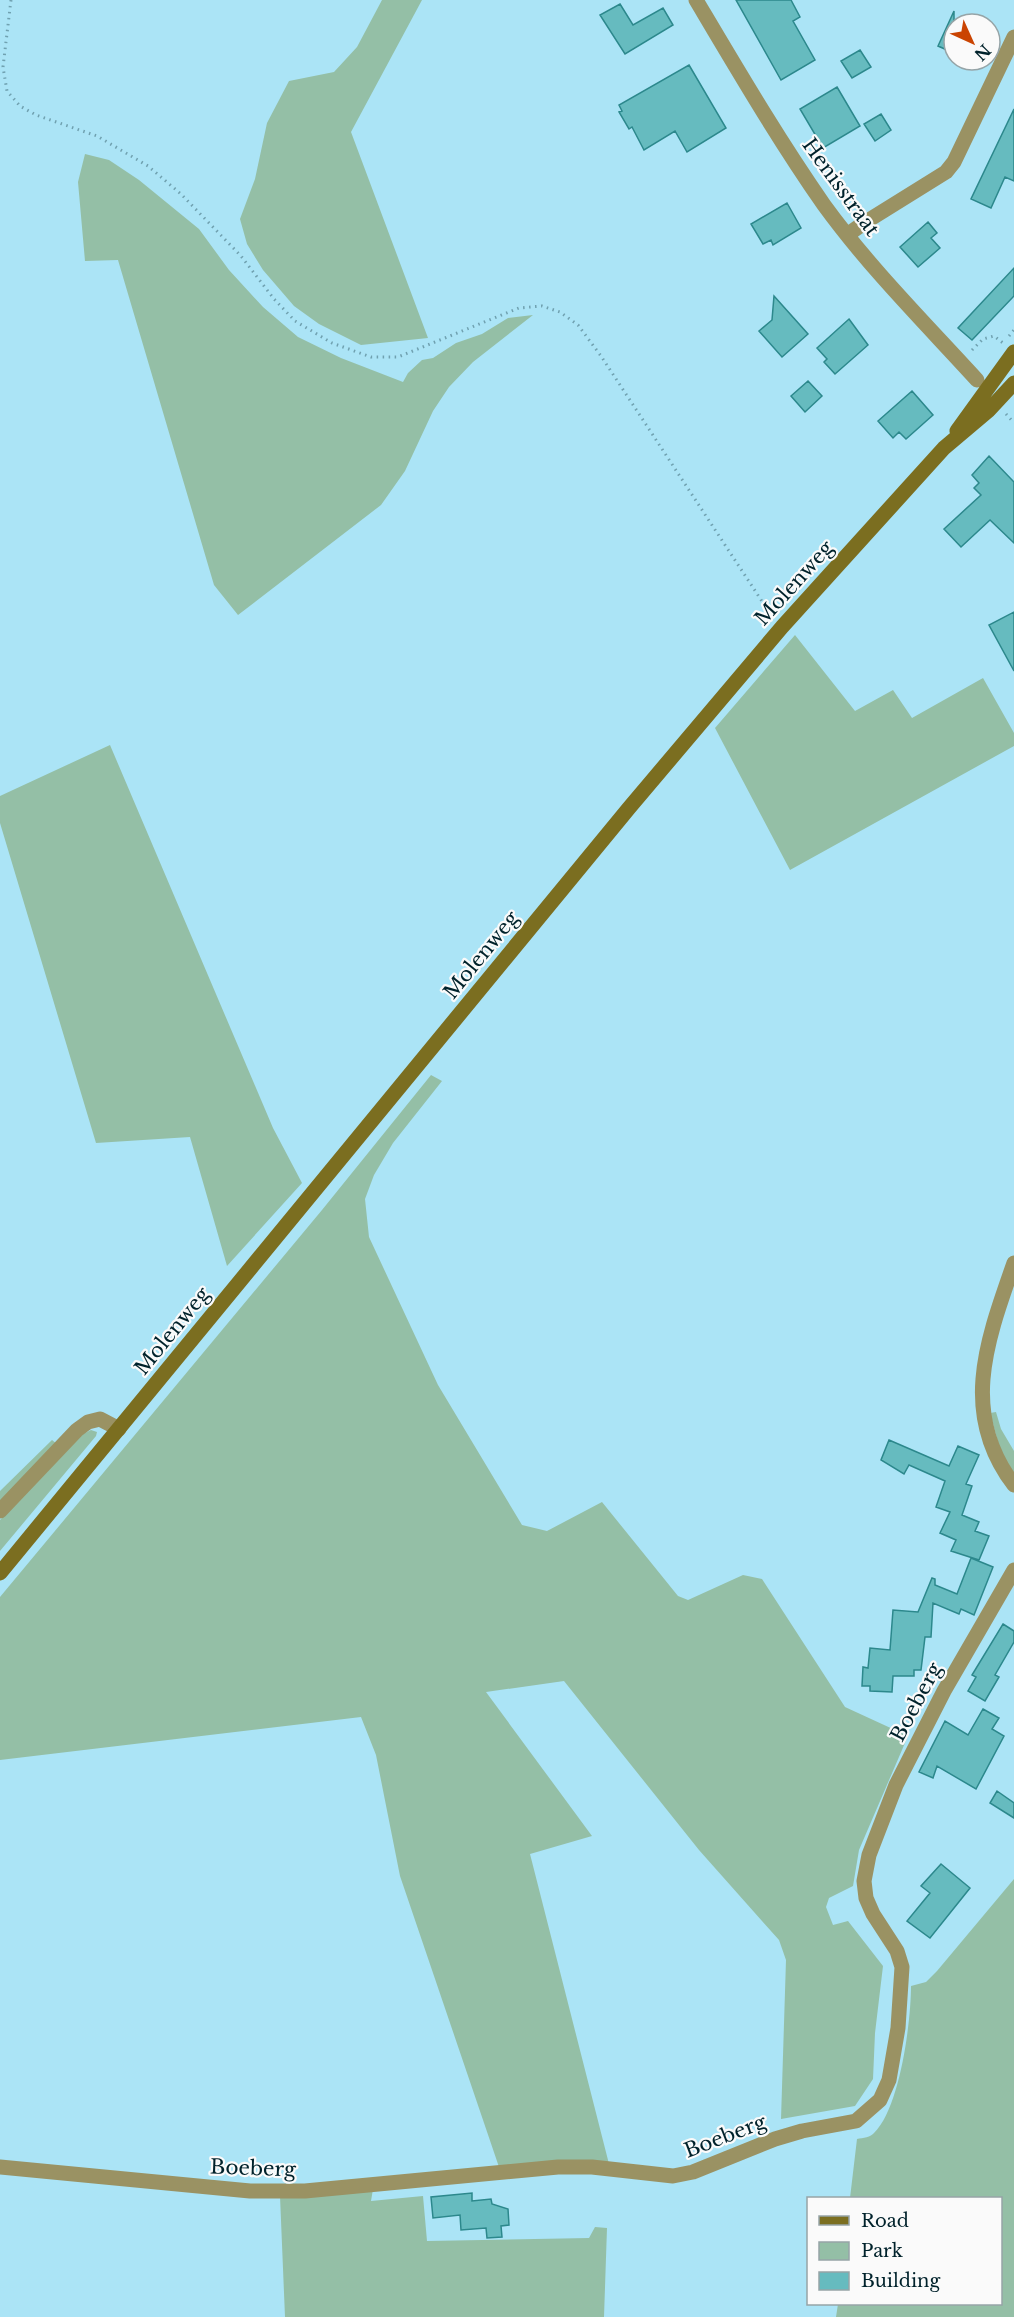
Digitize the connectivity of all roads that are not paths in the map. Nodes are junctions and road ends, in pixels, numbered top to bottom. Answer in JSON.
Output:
{"nodes":[{"id":1,"x":696,"y":0,"type":"edge"},
{"id":2,"x":1014,"y":37,"type":"edge"},
{"id":3,"x":847,"y":235,"type":"junction"},
{"id":4,"x":1014,"y":352,"type":"edge"},
{"id":5,"x":977,"y":380,"type":"dead end"},
{"id":6,"x":1014,"y":383,"type":"edge"},
{"id":7,"x":944,"y":448,"type":"junction"},
{"id":8,"x":1014,"y":1263,"type":"edge"},
{"id":9,"x":119,"y":1428,"type":"junction"},
{"id":10,"x":1014,"y":1485,"type":"edge"},
{"id":11,"x":0,"y":1511,"type":"edge"},
{"id":12,"x":1014,"y":1570,"type":"edge"},
{"id":13,"x":0,"y":1573,"type":"edge"},
{"id":14,"x":0,"y":2167,"type":"edge"}],
"edges":[{"from":1,"to":3,"type":"street","name":"Henisstraat"},
{"from":2,"to":3,"type":"street"},
{"from":3,"to":5,"type":"street","name":"Henisstraat"},
{"from":4,"to":7,"type":"main road"},
{"from":6,"to":7,"type":"main road","name":"Molenweg"},
{"from":7,"to":9,"type":"main road","name":"Molenweg"},
{"from":8,"to":10,"type":"street"},
{"from":9,"to":11,"type":"street"},
{"from":9,"to":13,"type":"main road","name":"Molenweg"},
{"from":12,"to":14,"type":"street","name":"Boeberg"}]}
